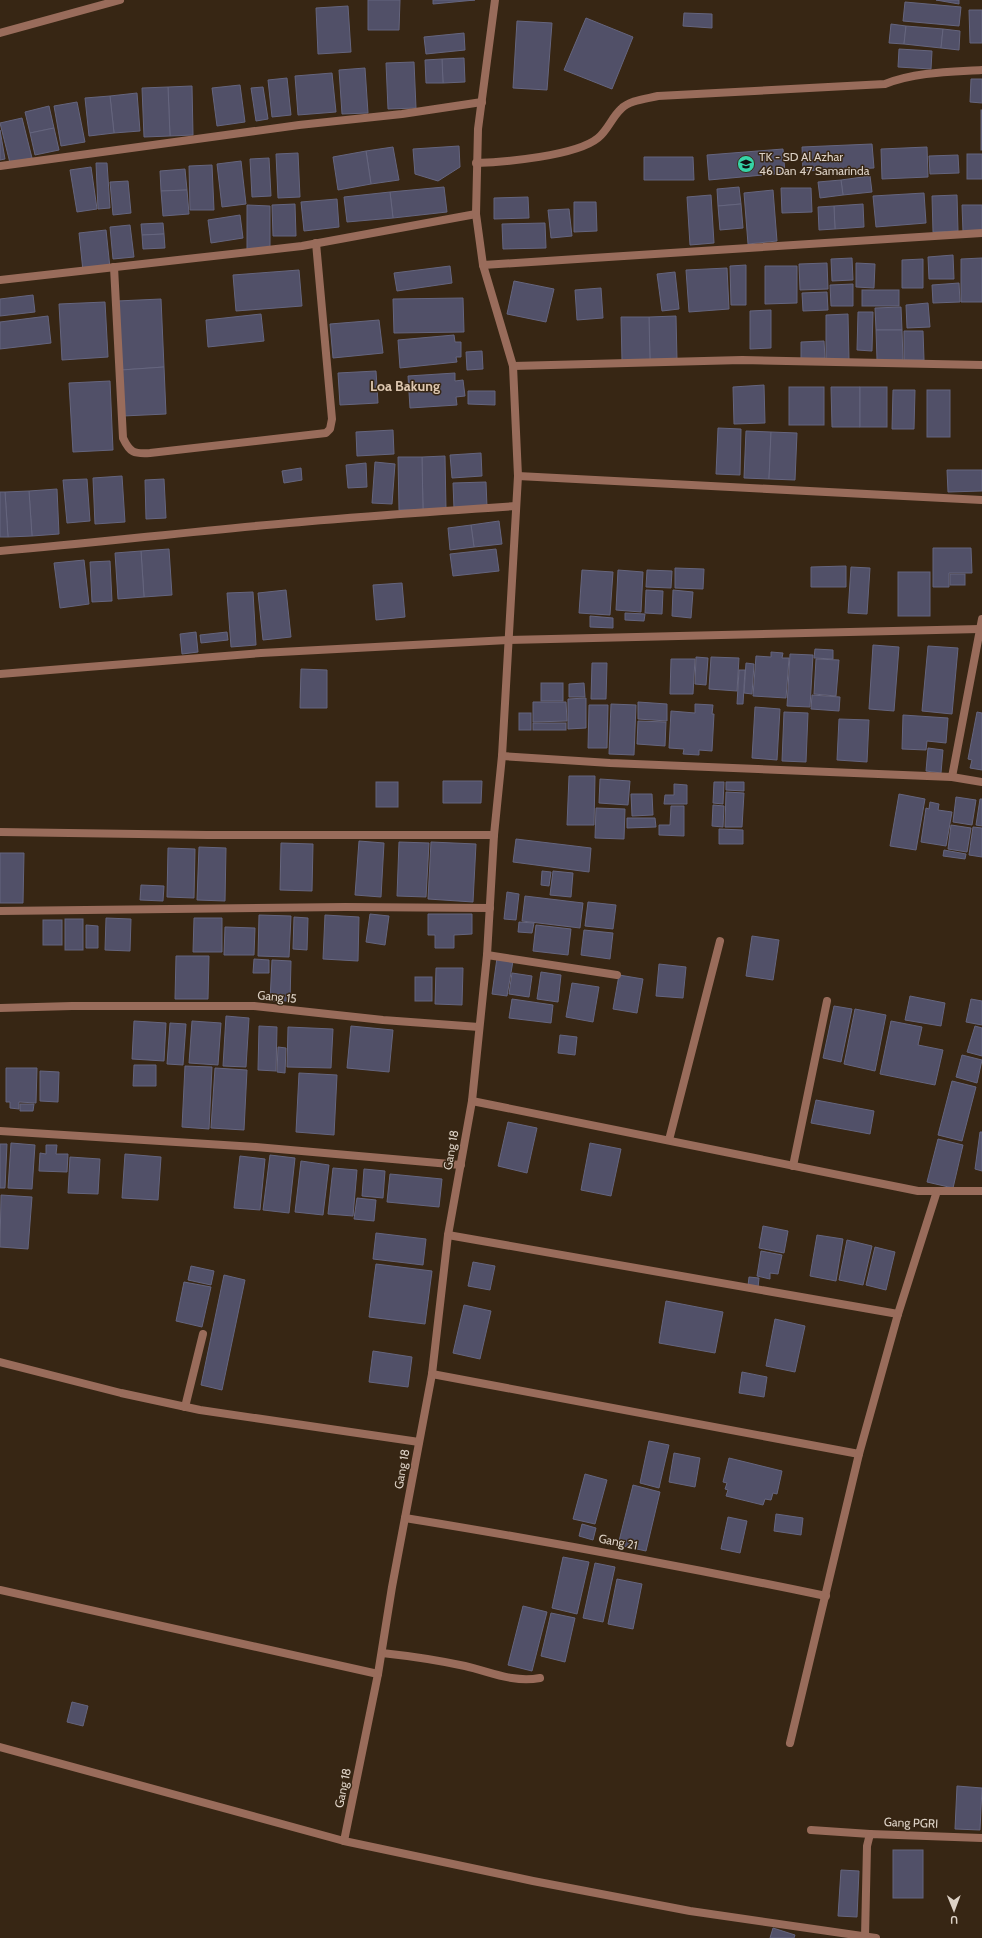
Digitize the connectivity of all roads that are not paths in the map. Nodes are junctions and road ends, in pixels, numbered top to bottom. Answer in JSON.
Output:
{"nodes":[{"id":1,"x":120,"y":0,"type":"edge"},
{"id":2,"x":495,"y":0,"type":"edge"},
{"id":3,"x":0,"y":33,"type":"edge"},
{"id":4,"x":982,"y":70,"type":"edge"},
{"id":5,"x":482,"y":102,"type":"junction"},
{"id":6,"x":476,"y":163,"type":"junction"},
{"id":7,"x":0,"y":166,"type":"edge"},
{"id":8,"x":476,"y":214,"type":"junction"},
{"id":9,"x":982,"y":234,"type":"edge"},
{"id":10,"x":316,"y":243,"type":"junction"},
{"id":11,"x":483,"y":265,"type":"junction"},
{"id":12,"x":114,"y":267,"type":"junction"},
{"id":13,"x":0,"y":280,"type":"edge"},
{"id":14,"x":982,"y":365,"type":"edge"},
{"id":15,"x":513,"y":366,"type":"junction"},
{"id":16,"x":518,"y":476,"type":"junction"},
{"id":17,"x":982,"y":500,"type":"edge"},
{"id":18,"x":516,"y":506,"type":"junction"},
{"id":19,"x":0,"y":551,"type":"edge"},
{"id":20,"x":982,"y":619,"type":"edge"},
{"id":21,"x":980,"y":630,"type":"junction"},
{"id":22,"x":508,"y":640,"type":"junction"},
{"id":23,"x":0,"y":674,"type":"edge"},
{"id":24,"x":502,"y":756,"type":"junction"},
{"id":25,"x":952,"y":777,"type":"junction"},
{"id":26,"x":982,"y":782,"type":"edge"},
{"id":27,"x":0,"y":832,"type":"edge"},
{"id":28,"x":494,"y":835,"type":"junction"},
{"id":29,"x":490,"y":908,"type":"junction"},
{"id":30,"x":0,"y":911,"type":"edge"},
{"id":31,"x":720,"y":941,"type":"dead end"},
{"id":32,"x":487,"y":955,"type":"junction"},
{"id":33,"x":617,"y":975,"type":"dead end"},
{"id":34,"x":827,"y":1001,"type":"dead end"},
{"id":35,"x":0,"y":1008,"type":"edge"},
{"id":36,"x":479,"y":1027,"type":"junction"},
{"id":37,"x":472,"y":1101,"type":"junction"},
{"id":38,"x":0,"y":1131,"type":"edge"},
{"id":39,"x":669,"y":1140,"type":"junction"},
{"id":40,"x":461,"y":1165,"type":"junction"},
{"id":41,"x":793,"y":1166,"type":"junction"},
{"id":42,"x":937,"y":1191,"type":"junction"},
{"id":43,"x":982,"y":1191,"type":"edge"},
{"id":44,"x":448,"y":1235,"type":"junction"},
{"id":45,"x":898,"y":1314,"type":"junction"},
{"id":46,"x":203,"y":1334,"type":"dead end"},
{"id":47,"x":0,"y":1362,"type":"edge"},
{"id":48,"x":432,"y":1374,"type":"junction"},
{"id":49,"x":185,"y":1407,"type":"junction"},
{"id":50,"x":419,"y":1442,"type":"junction"},
{"id":51,"x":859,"y":1454,"type":"junction"},
{"id":52,"x":405,"y":1518,"type":"junction"},
{"id":53,"x":0,"y":1590,"type":"edge"},
{"id":54,"x":826,"y":1596,"type":"junction"},
{"id":55,"x":382,"y":1654,"type":"junction"},
{"id":56,"x":378,"y":1674,"type":"junction"},
{"id":57,"x":540,"y":1678,"type":"dead end"},
{"id":58,"x":790,"y":1743,"type":"dead end"},
{"id":59,"x":0,"y":1747,"type":"edge"},
{"id":60,"x":811,"y":1830,"type":"dead end"},
{"id":61,"x":870,"y":1834,"type":"junction"},
{"id":62,"x":982,"y":1838,"type":"edge"},
{"id":63,"x":344,"y":1841,"type":"junction"},
{"id":64,"x":865,"y":1937,"type":"junction"},
{"id":65,"x":876,"y":1938,"type":"edge"}],
"edges":[{"from":1,"to":3,"type":"street"},
{"from":2,"to":5,"type":"street","name":"Gang 18"},
{"from":4,"to":6,"type":"street"},
{"from":5,"to":6,"type":"street","name":"Gang 18"},
{"from":5,"to":7,"type":"street"},
{"from":6,"to":8,"type":"street","name":"Gang 18"},
{"from":8,"to":10,"type":"street"},
{"from":8,"to":11,"type":"street","name":"Gang 18"},
{"from":9,"to":11,"type":"street"},
{"from":10,"to":12,"type":"street"},
{"from":10,"to":12,"type":"street"},
{"from":11,"to":15,"type":"street","name":"Gang 18"},
{"from":12,"to":13,"type":"street"},
{"from":14,"to":15,"type":"street"},
{"from":15,"to":16,"type":"street","name":"Gang 18"},
{"from":16,"to":17,"type":"street"},
{"from":16,"to":18,"type":"street","name":"Gang 18"},
{"from":18,"to":19,"type":"street"},
{"from":18,"to":22,"type":"street","name":"Gang 18"},
{"from":20,"to":21,"type":"street"},
{"from":21,"to":22,"type":"street"},
{"from":21,"to":25,"type":"street"},
{"from":22,"to":23,"type":"street"},
{"from":22,"to":24,"type":"street","name":"Gang 18"},
{"from":24,"to":25,"type":"street"},
{"from":24,"to":28,"type":"street","name":"Gang 18"},
{"from":25,"to":26,"type":"street"},
{"from":27,"to":28,"type":"street"},
{"from":28,"to":29,"type":"street","name":"Gang 18"},
{"from":29,"to":30,"type":"street"},
{"from":29,"to":32,"type":"street","name":"Gang 18"},
{"from":31,"to":39,"type":"street"},
{"from":32,"to":33,"type":"street"},
{"from":32,"to":36,"type":"street","name":"Gang 18"},
{"from":34,"to":41,"type":"street"},
{"from":35,"to":36,"type":"street","name":"Gang 15"},
{"from":36,"to":37,"type":"street","name":"Gang 18"},
{"from":37,"to":39,"type":"street"},
{"from":37,"to":40,"type":"street","name":"Gang 18"},
{"from":38,"to":40,"type":"street"},
{"from":39,"to":41,"type":"street"},
{"from":40,"to":44,"type":"street","name":"Gang 18"},
{"from":41,"to":42,"type":"street"},
{"from":42,"to":43,"type":"street"},
{"from":42,"to":45,"type":"street"},
{"from":44,"to":45,"type":"street"},
{"from":44,"to":48,"type":"street","name":"Gang 18"},
{"from":45,"to":51,"type":"street"},
{"from":46,"to":49,"type":"street"},
{"from":47,"to":49,"type":"street"},
{"from":48,"to":50,"type":"street","name":"Gang 18"},
{"from":48,"to":51,"type":"street"},
{"from":49,"to":50,"type":"street"},
{"from":50,"to":52,"type":"street","name":"Gang 18"},
{"from":51,"to":54,"type":"street"},
{"from":52,"to":54,"type":"street","name":"Gang 21"},
{"from":52,"to":55,"type":"street","name":"Gang 18"},
{"from":53,"to":56,"type":"street"},
{"from":54,"to":58,"type":"street"},
{"from":55,"to":56,"type":"street","name":"Gang 18"},
{"from":55,"to":57,"type":"street"},
{"from":56,"to":63,"type":"street","name":"Gang 18"},
{"from":59,"to":63,"type":"street"},
{"from":60,"to":61,"type":"street"},
{"from":61,"to":62,"type":"street","name":"Gang PGRI"},
{"from":61,"to":64,"type":"street","name":"Gang PGRI"},
{"from":63,"to":64,"type":"street"},
{"from":64,"to":65,"type":"street"}]}
